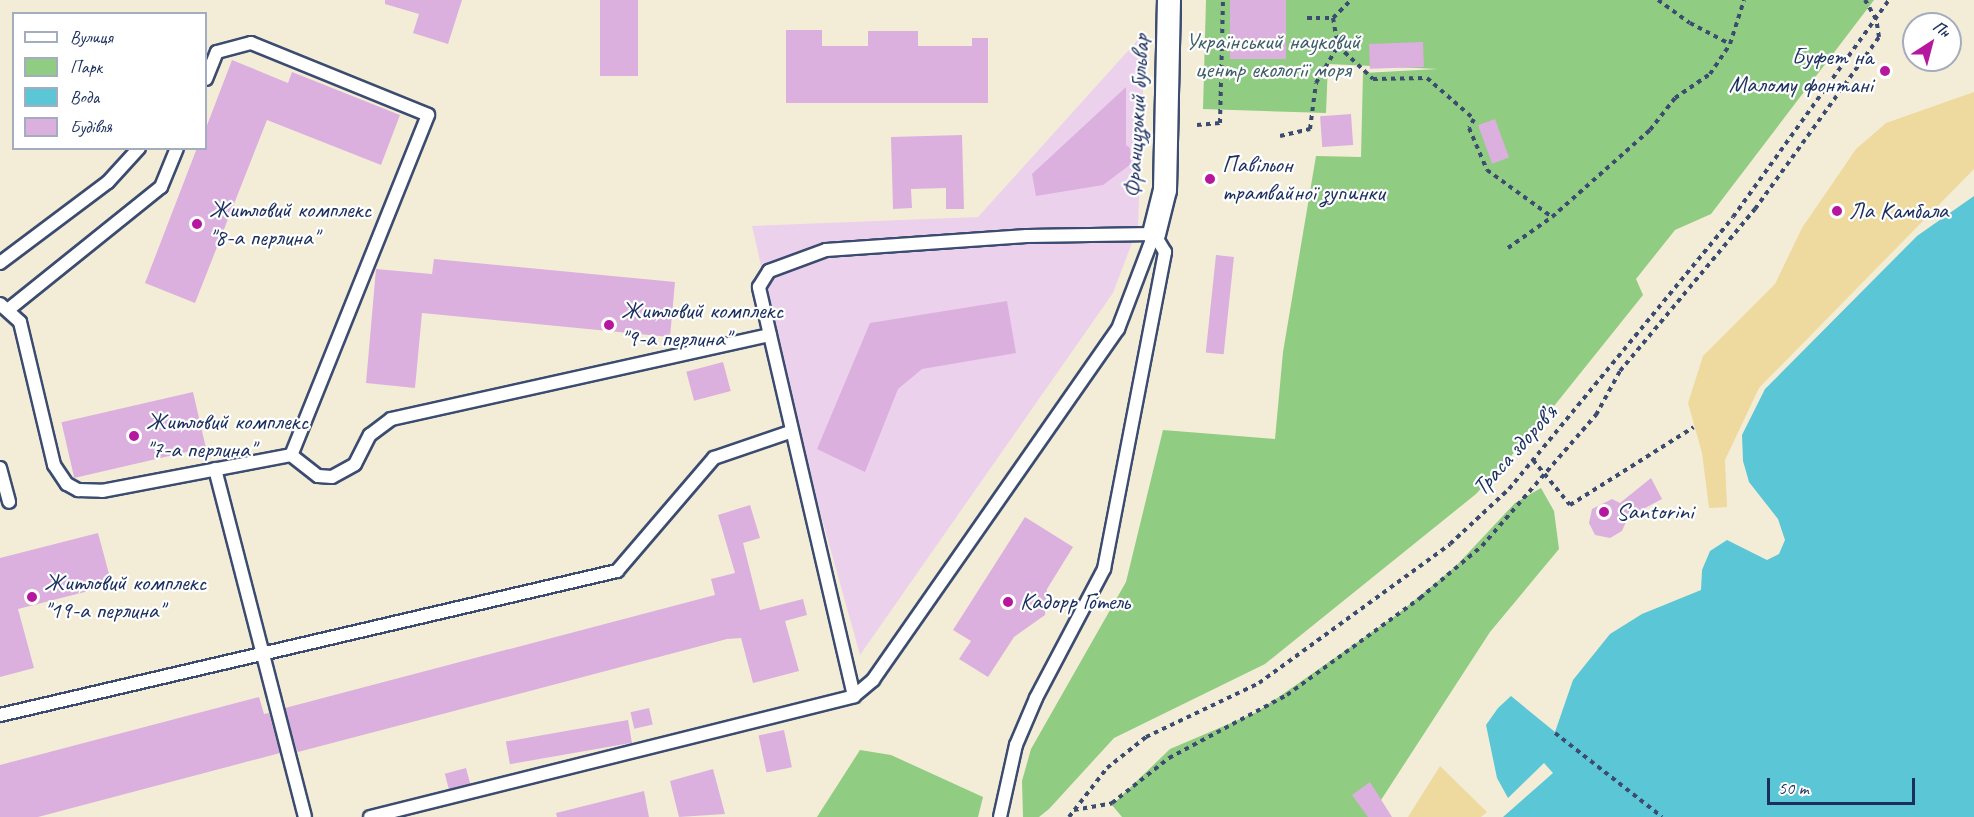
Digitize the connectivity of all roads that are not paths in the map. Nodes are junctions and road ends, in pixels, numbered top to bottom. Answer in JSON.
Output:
{"nodes":[{"id":1,"x":1169,"y":0,"type":"edge"},
{"id":2,"x":207,"y":77,"type":"edge"},
{"id":3,"x":137,"y":150,"type":"edge"},
{"id":4,"x":176,"y":150,"type":"edge"},
{"id":5,"x":1154,"y":234,"type":"junction"},
{"id":6,"x":0,"y":263,"type":"edge"},
{"id":7,"x":5,"y":306,"type":"edge"},
{"id":8,"x":770,"y":335,"type":"junction"},
{"id":9,"x":790,"y":432,"type":"junction"},
{"id":10,"x":291,"y":455,"type":"junction"},
{"id":11,"x":0,"y":468,"type":"edge"},
{"id":12,"x":215,"y":469,"type":"junction"},
{"id":13,"x":9,"y":502,"type":"dead end"},
{"id":14,"x":264,"y":656,"type":"junction"},
{"id":15,"x":854,"y":696,"type":"junction"},
{"id":16,"x":0,"y":716,"type":"edge"},
{"id":17,"x":305,"y":817,"type":"edge"},
{"id":18,"x":369,"y":817,"type":"edge"},
{"id":19,"x":1000,"y":817,"type":"edge"}],
"edges":[{"from":1,"to":5,"type":"street","name":"Французький бульвар"},
{"from":2,"to":10,"type":"lane"},
{"from":3,"to":6,"type":"lane"},
{"from":4,"to":7,"type":"lane"},
{"from":5,"to":8,"type":"lane"},
{"from":5,"to":15,"type":"lane"},
{"from":5,"to":19,"type":"lane"},
{"from":7,"to":12,"type":"lane"},
{"from":8,"to":9,"type":"lane"},
{"from":8,"to":10,"type":"lane"},
{"from":9,"to":14,"type":"lane"},
{"from":9,"to":15,"type":"lane"},
{"from":10,"to":12,"type":"lane"},
{"from":11,"to":13,"type":"lane"},
{"from":12,"to":14,"type":"lane"},
{"from":14,"to":16,"type":"lane"},
{"from":14,"to":17,"type":"lane"},
{"from":15,"to":18,"type":"lane"}]}
